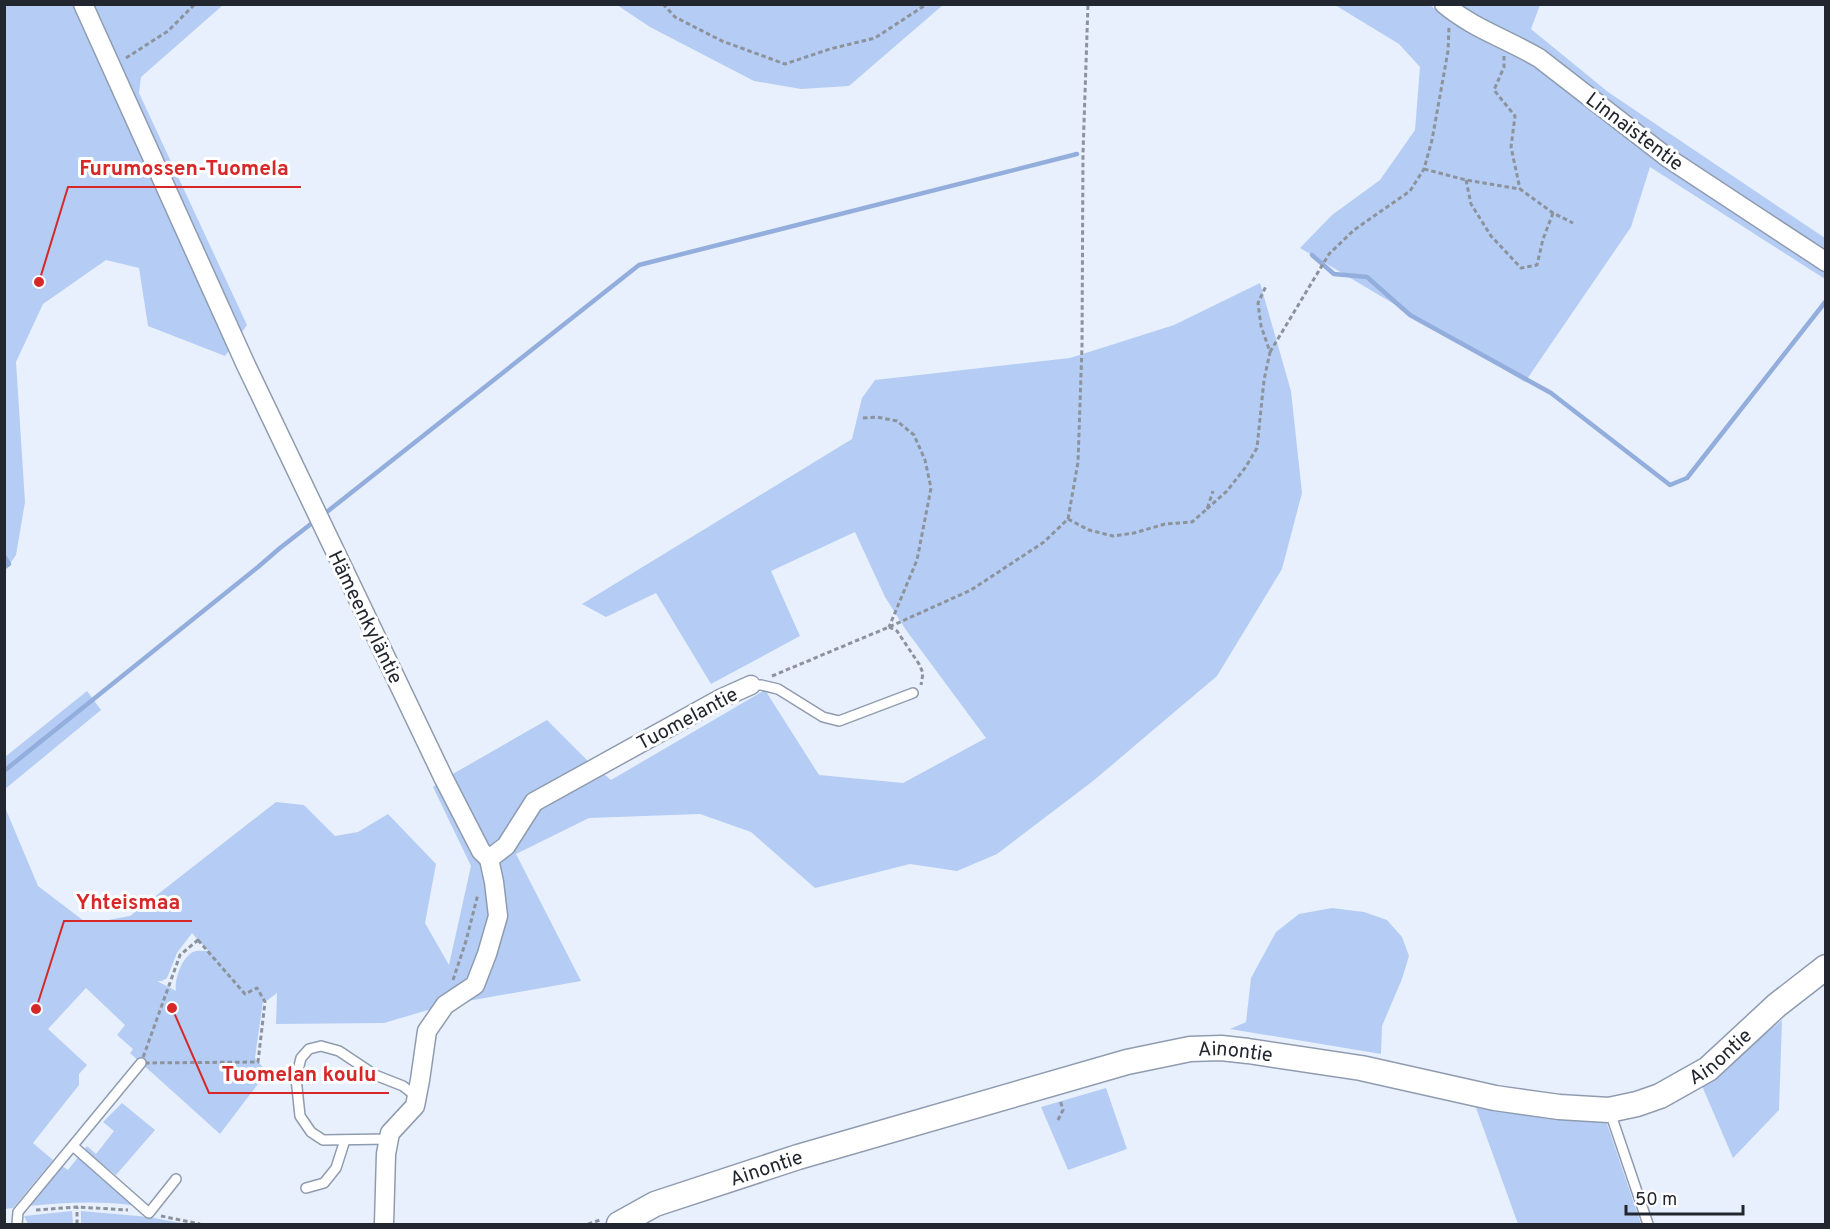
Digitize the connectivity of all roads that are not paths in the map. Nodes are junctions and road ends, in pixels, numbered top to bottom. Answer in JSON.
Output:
{"nodes":[{"id":1,"x":83,"y":4,"type":"edge"},
{"id":2,"x":1447,"y":7,"type":"edge"},
{"id":3,"x":1826,"y":262,"type":"edge"},
{"id":4,"x":751,"y":684,"type":"joint"},
{"id":5,"x":913,"y":693,"type":"road end"},
{"id":6,"x":489,"y":859,"type":"junction"},
{"id":7,"x":1826,"y":967,"type":"edge"},
{"id":8,"x":141,"y":1063,"type":"road end"},
{"id":9,"x":417,"y":1097,"type":"junction"},
{"id":10,"x":1609,"y":1110,"type":"junction"},
{"id":11,"x":389,"y":1139,"type":"junction"},
{"id":12,"x":345,"y":1140,"type":"junction"},
{"id":13,"x":73,"y":1146,"type":"junction"},
{"id":14,"x":176,"y":1179,"type":"dead end"},
{"id":15,"x":306,"y":1188,"type":"dead end"},
{"id":16,"x":17,"y":1224,"type":"edge"},
{"id":17,"x":384,"y":1224,"type":"edge"},
{"id":18,"x":619,"y":1224,"type":"edge"},
{"id":19,"x":1648,"y":1224,"type":"edge"}],
"edges":[{"from":1,"to":6,"type":"street","name":"Hämeenkyläntie"},
{"from":2,"to":3,"type":"street","name":"Linnaistentie"},
{"from":4,"to":5,"type":"lane","name":"Tuomelantie"},
{"from":4,"to":6,"type":"street","name":"Tuomelantie"},
{"from":6,"to":9,"type":"street","name":"Hämeenkyläntie"},
{"from":7,"to":10,"type":"street","name":"Ainontie"},
{"from":8,"to":13,"type":"lane"},
{"from":9,"to":11,"type":"street","name":"Hämeenkyläntie"},
{"from":9,"to":12,"type":"lane"},
{"from":10,"to":18,"type":"street","name":"Ainontie"},
{"from":10,"to":19,"type":"lane"},
{"from":11,"to":12,"type":"lane"},
{"from":11,"to":17,"type":"street","name":"Hämeenkyläntie"},
{"from":12,"to":15,"type":"lane"},
{"from":13,"to":14,"type":"lane"},
{"from":13,"to":16,"type":"lane"}]}
